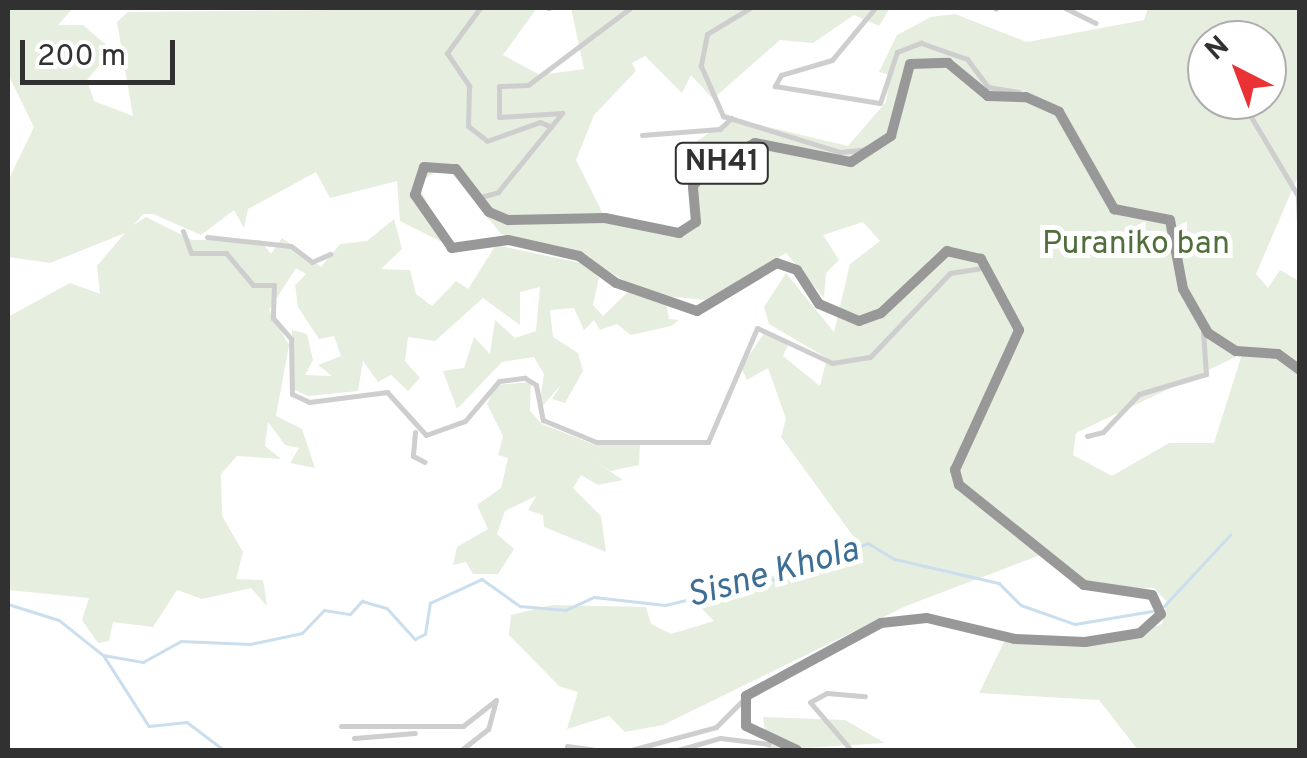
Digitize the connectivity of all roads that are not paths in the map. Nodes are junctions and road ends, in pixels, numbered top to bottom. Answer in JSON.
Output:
{"nodes":[{"id":1,"x":480,"y":8,"type":"edge"},
{"id":2,"x":630,"y":8,"type":"edge"},
{"id":3,"x":750,"y":8,"type":"edge"},
{"id":4,"x":875,"y":8,"type":"edge"},
{"id":5,"x":1066,"y":8,"type":"edge"},
{"id":6,"x":1080,"y":8,"type":"edge"},
{"id":7,"x":1082,"y":16,"type":"junction"},
{"id":8,"x":1096,"y":23,"type":"dead end"},
{"id":9,"x":1026,"y":96,"type":"junction"},
{"id":10,"x":731,"y":118,"type":"junction"},
{"id":11,"x":1254,"y":120,"type":"edge"},
{"id":12,"x":552,"y":127,"type":"junction"},
{"id":13,"x":642,"y":134,"type":"dead end"},
{"id":14,"x":875,"y":150,"type":"junction"},
{"id":15,"x":481,"y":196,"type":"junction"},
{"id":16,"x":1299,"y":227,"type":"edge"},
{"id":17,"x":182,"y":231,"type":"dead end"},
{"id":18,"x":207,"y":237,"type":"dead end"},
{"id":19,"x":330,"y":254,"type":"dead end"},
{"id":20,"x":984,"y":268,"type":"junction"},
{"id":21,"x":1202,"y":324,"type":"junction"},
{"id":22,"x":1300,"y":370,"type":"edge"},
{"id":23,"x":415,"y":429,"type":"junction"},
{"id":24,"x":1088,"y":436,"type":"dead end"},
{"id":25,"x":426,"y":462,"type":"dead end"},
{"id":26,"x":865,"y":696,"type":"dead end"},
{"id":27,"x":744,"y":700,"type":"junction"},
{"id":28,"x":341,"y":726,"type":"dead end"},
{"id":29,"x":418,"y":732,"type":"junction"},
{"id":30,"x":354,"y":738,"type":"dead end"},
{"id":31,"x":686,"y":743,"type":"junction"},
{"id":32,"x":770,"y":744,"type":"junction"},
{"id":33,"x":567,"y":746,"type":"dead end"},
{"id":34,"x":461,"y":750,"type":"edge"},
{"id":35,"x":596,"y":750,"type":"edge"},
{"id":36,"x":631,"y":750,"type":"edge"},
{"id":37,"x":678,"y":750,"type":"edge"},
{"id":38,"x":797,"y":750,"type":"edge"},
{"id":39,"x":851,"y":750,"type":"edge"}],
"edges":[{"from":1,"to":12,"type":"street"},
{"from":2,"to":12,"type":"street"},
{"from":3,"to":10,"type":"street"},
{"from":4,"to":9,"type":"street"},
{"from":5,"to":7,"type":"street"},
{"from":6,"to":7,"type":"street"},
{"from":7,"to":8,"type":"street"},
{"from":9,"to":14,"type":"highway"},
{"from":9,"to":21,"type":"highway"},
{"from":10,"to":13,"type":"street"},
{"from":10,"to":14,"type":"street"},
{"from":11,"to":16,"type":"street"},
{"from":12,"to":15,"type":"street"},
{"from":14,"to":15,"type":"highway","number":"NH41"},
{"from":15,"to":20,"type":"highway","number":"NH41"},
{"from":17,"to":23,"type":"street"},
{"from":18,"to":19,"type":"street"},
{"from":20,"to":23,"type":"street"},
{"from":20,"to":27,"type":"highway"},
{"from":21,"to":22,"type":"highway"},
{"from":21,"to":24,"type":"street"},
{"from":23,"to":25,"type":"street"},
{"from":26,"to":39,"type":"street"},
{"from":27,"to":31,"type":"street"},
{"from":27,"to":32,"type":"highway"},
{"from":28,"to":29,"type":"street"},
{"from":29,"to":30,"type":"street"},
{"from":29,"to":34,"type":"street"},
{"from":31,"to":32,"type":"street"},
{"from":31,"to":36,"type":"street"},
{"from":31,"to":37,"type":"street"},
{"from":32,"to":38,"type":"highway"},
{"from":33,"to":35,"type":"street"}]}
